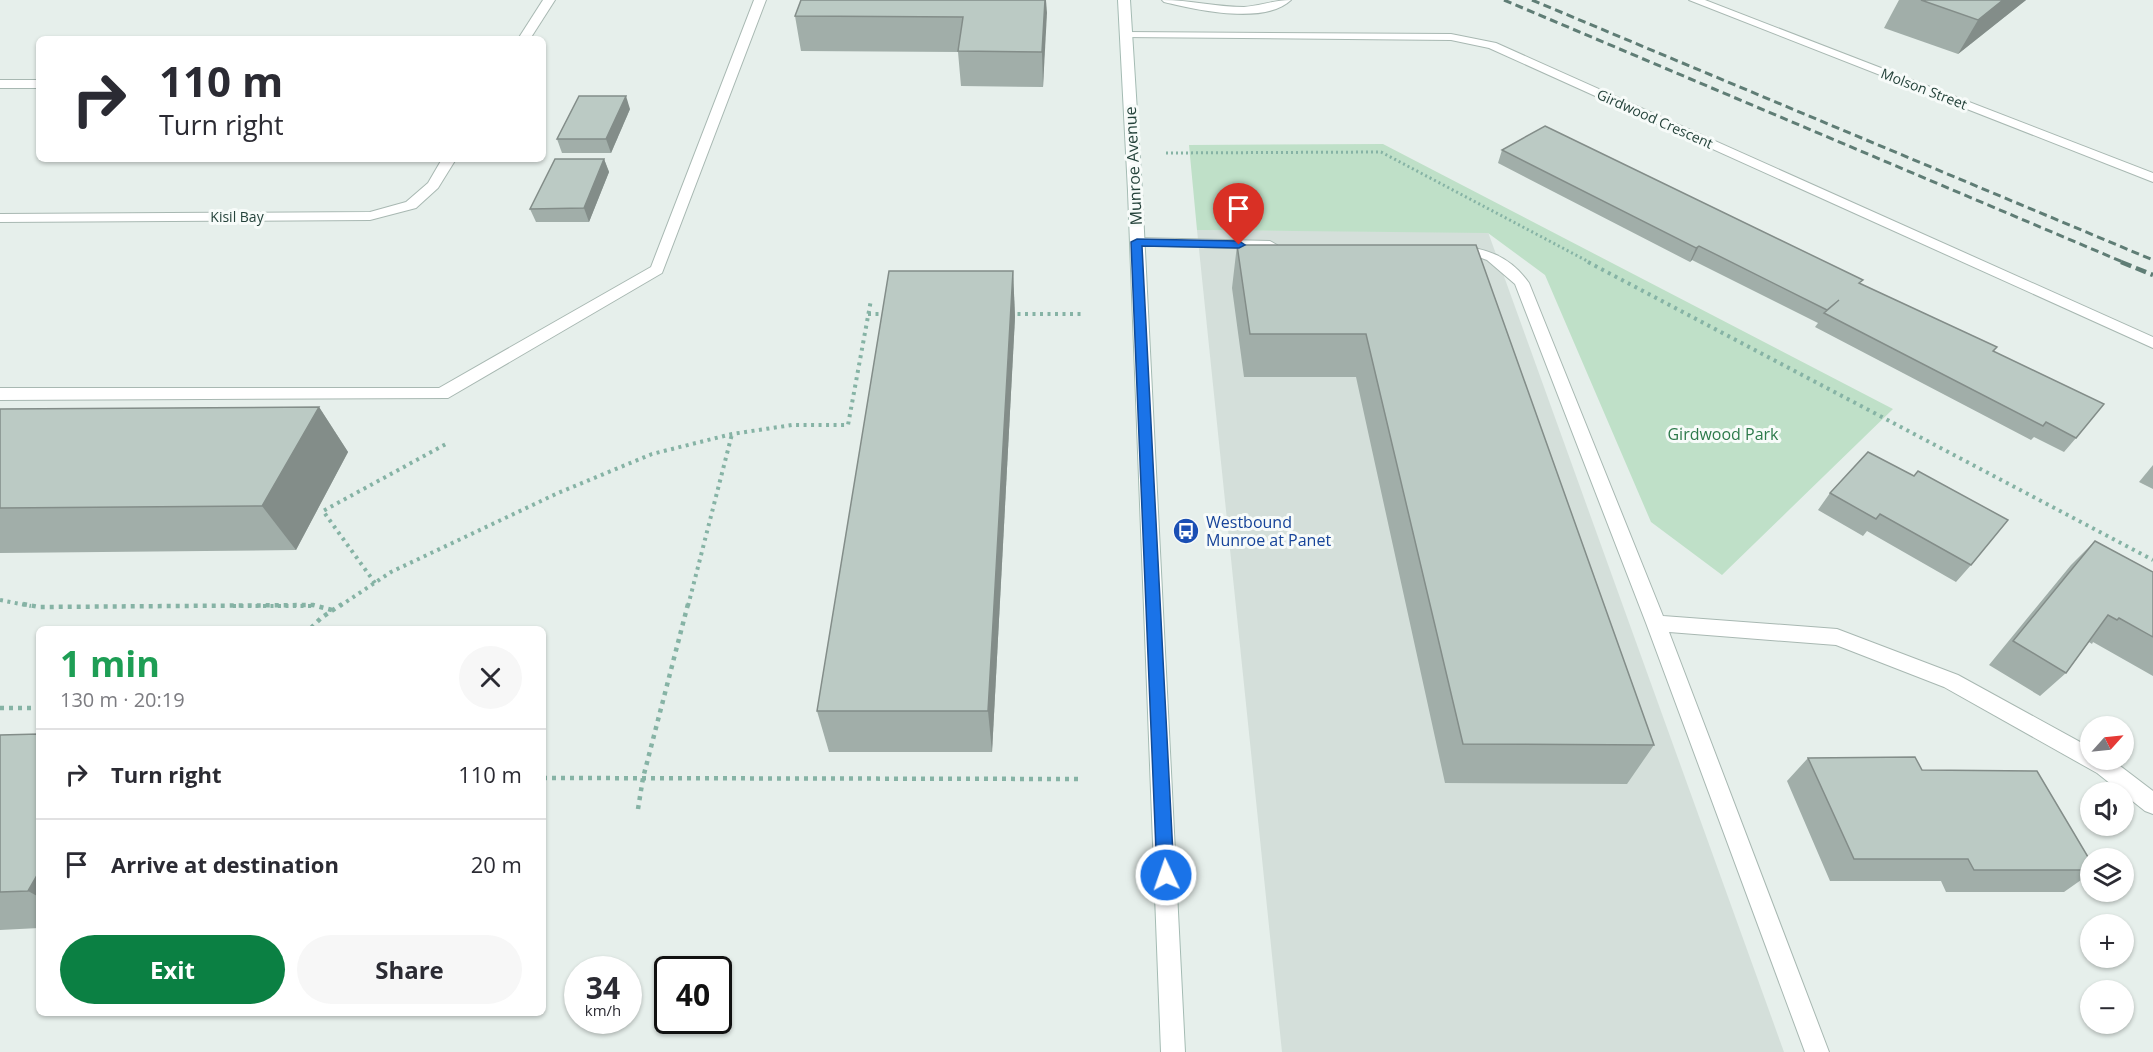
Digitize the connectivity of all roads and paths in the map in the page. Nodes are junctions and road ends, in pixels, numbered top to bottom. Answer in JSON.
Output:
{"nodes":[{"id":1,"x":549,"y":0,"type":"edge"},
{"id":2,"x":760,"y":0,"type":"edge"},
{"id":3,"x":1124,"y":0,"type":"edge"},
{"id":4,"x":1168,"y":0,"type":"edge"},
{"id":5,"x":1284,"y":0,"type":"edge"},
{"id":6,"x":1695,"y":0,"type":"edge"},
{"id":7,"x":1126,"y":35,"type":"junction"},
{"id":8,"x":526,"y":36,"type":"edge"},
{"id":9,"x":0,"y":84,"type":"edge"},
{"id":10,"x":36,"y":84,"type":"edge"},
{"id":11,"x":1132,"y":154,"type":"junction"},
{"id":12,"x":447,"y":162,"type":"edge"},
{"id":13,"x":2153,"y":178,"type":"edge"},
{"id":14,"x":0,"y":218,"type":"edge"},
{"id":15,"x":1137,"y":242,"type":"junction"},
{"id":16,"x":1286,"y":246,"type":"edge"},
{"id":17,"x":1440,"y":249,"type":"edge"},
{"id":18,"x":871,"y":300,"type":"dead end"},
{"id":19,"x":868,"y":314,"type":"junction"},
{"id":20,"x":892,"y":314,"type":"edge"},
{"id":21,"x":998,"y":314,"type":"edge"},
{"id":22,"x":1081,"y":314,"type":"dead end"},
{"id":23,"x":2153,"y":343,"type":"edge"},
{"id":24,"x":0,"y":394,"type":"edge"},
{"id":25,"x":732,"y":434,"type":"junction"},
{"id":26,"x":446,"y":444,"type":"dead end"},
{"id":27,"x":2153,"y":560,"type":"edge"},
{"id":28,"x":375,"y":582,"type":"junction"},
{"id":29,"x":0,"y":600,"type":"edge"},
{"id":30,"x":333,"y":610,"type":"junction"},
{"id":31,"x":1656,"y":623,"type":"junction"},
{"id":32,"x":313,"y":626,"type":"edge"},
{"id":33,"x":0,"y":708,"type":"edge"},
{"id":34,"x":36,"y":708,"type":"edge"},
{"id":35,"x":546,"y":778,"type":"edge"},
{"id":36,"x":643,"y":778,"type":"junction"},
{"id":37,"x":1082,"y":779,"type":"dead end"},
{"id":38,"x":2153,"y":804,"type":"edge"},
{"id":39,"x":638,"y":809,"type":"dead end"},
{"id":40,"x":1173,"y":1052,"type":"edge"},
{"id":41,"x":1817,"y":1052,"type":"edge"}],
"edges":[{"from":1,"to":8,"type":"street"},
{"from":2,"to":24,"type":"street"},
{"from":3,"to":7,"type":"street","name":"Munroe Avenue"},
{"from":4,"to":5,"type":"street"},
{"from":6,"to":13,"type":"street","name":"Molson Street"},
{"from":7,"to":11,"type":"street","name":"Munroe Avenue"},
{"from":7,"to":23,"type":"street","name":"Girdwood Crescent"},
{"from":9,"to":10,"type":"street"},
{"from":11,"to":15,"type":"street","name":"Munroe Avenue"},
{"from":11,"to":27,"type":"path"},
{"from":12,"to":14,"type":"street","name":"Kisil Bay"},
{"from":15,"to":16,"type":"street"},
{"from":15,"to":40,"type":"street","name":"Munroe Avenue"},
{"from":17,"to":31,"type":"street"},
{"from":18,"to":19,"type":"path"},
{"from":19,"to":20,"type":"path"},
{"from":19,"to":25,"type":"path"},
{"from":21,"to":22,"type":"path"},
{"from":25,"to":28,"type":"path"},
{"from":25,"to":36,"type":"path"},
{"from":26,"to":28,"type":"path"},
{"from":28,"to":30,"type":"path"},
{"from":29,"to":30,"type":"path"},
{"from":30,"to":32,"type":"path"},
{"from":31,"to":38,"type":"street"},
{"from":31,"to":41,"type":"street"},
{"from":33,"to":34,"type":"path"},
{"from":35,"to":36,"type":"path"},
{"from":36,"to":37,"type":"path"},
{"from":36,"to":39,"type":"path"}]}
